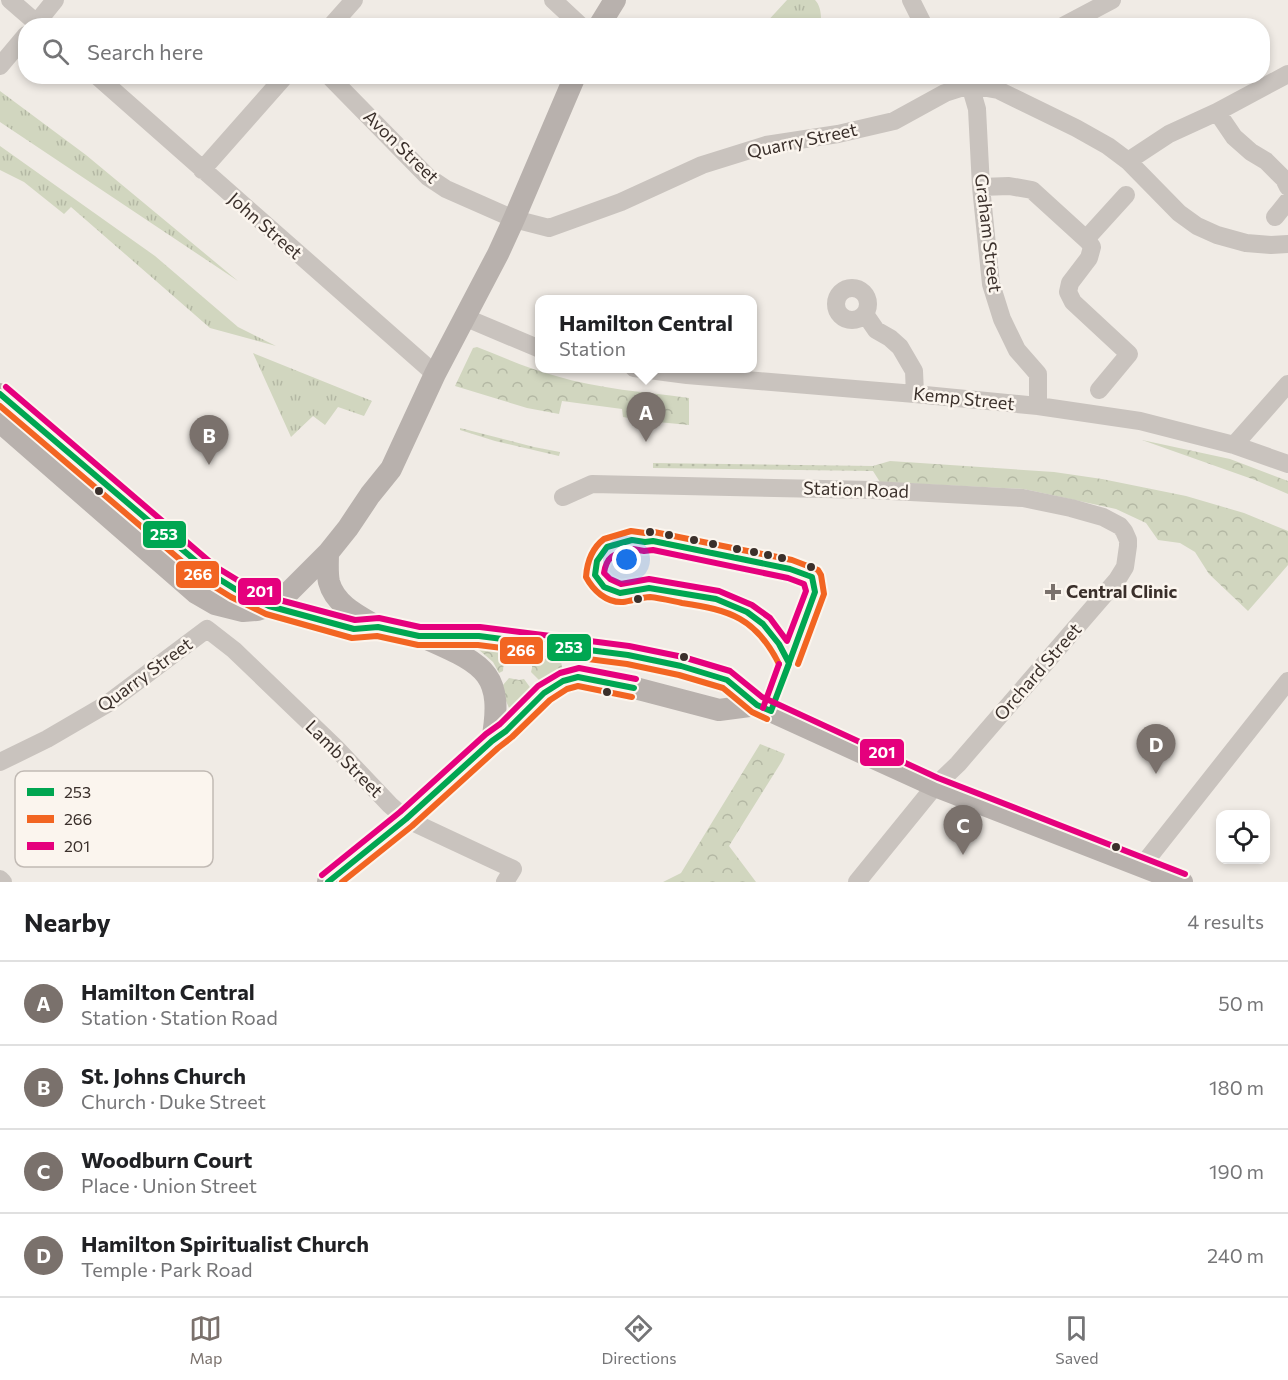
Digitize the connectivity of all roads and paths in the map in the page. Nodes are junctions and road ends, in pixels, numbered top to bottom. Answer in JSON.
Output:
{"nodes":[{"id":1,"x":10,"y":0,"type":"edge"},
{"id":2,"x":55,"y":0,"type":"edge"},
{"id":3,"x":354,"y":0,"type":"edge"},
{"id":4,"x":553,"y":0,"type":"edge"},
{"id":5,"x":615,"y":0,"type":"edge"},
{"id":6,"x":911,"y":0,"type":"edge"},
{"id":7,"x":1112,"y":0,"type":"edge"},
{"id":8,"x":26,"y":18,"type":"edge"},
{"id":9,"x":41,"y":18,"type":"edge"},
{"id":10,"x":338,"y":18,"type":"edge"},
{"id":11,"x":572,"y":18,"type":"edge"},
{"id":12,"x":604,"y":18,"type":"edge"},
{"id":13,"x":920,"y":18,"type":"edge"},
{"id":14,"x":1078,"y":18,"type":"edge"},
{"id":15,"x":18,"y":45,"type":"edge"},
{"id":16,"x":0,"y":66,"type":"edge"},
{"id":17,"x":1288,"y":74,"type":"edge"},
{"id":18,"x":106,"y":84,"type":"edge"},
{"id":19,"x":278,"y":84,"type":"edge"},
{"id":20,"x":337,"y":84,"type":"edge"},
{"id":21,"x":572,"y":84,"type":"edge"},
{"id":22,"x":960,"y":84,"type":"edge"},
{"id":23,"x":970,"y":84,"type":"edge"},
{"id":24,"x":982,"y":84,"type":"edge"},
{"id":25,"x":1269,"y":84,"type":"edge"},
{"id":26,"x":1270,"y":84,"type":"edge"},
{"id":27,"x":1217,"y":112,"type":"junction"},
{"id":28,"x":1128,"y":161,"type":"junction"},
{"id":29,"x":202,"y":170,"type":"junction"},
{"id":30,"x":981,"y":187,"type":"junction"},
{"id":31,"x":1288,"y":187,"type":"edge"},
{"id":32,"x":1126,"y":195,"type":"dead end"},
{"id":33,"x":1288,"y":201,"type":"edge"},
{"id":34,"x":1275,"y":217,"type":"dead end"},
{"id":35,"x":514,"y":219,"type":"junction"},
{"id":36,"x":1086,"y":239,"type":"junction"},
{"id":37,"x":1288,"y":244,"type":"edge"},
{"id":38,"x":865,"y":314,"type":"dead end"},
{"id":39,"x":464,"y":317,"type":"junction"},
{"id":40,"x":535,"y":347,"type":"edge"},
{"id":41,"x":669,"y":373,"type":"edge"},
{"id":42,"x":433,"y":378,"type":"junction"},
{"id":43,"x":1288,"y":384,"type":"edge"},
{"id":44,"x":1099,"y":390,"type":"dead end"},
{"id":45,"x":0,"y":394,"type":"edge"},
{"id":46,"x":915,"y":394,"type":"junction"},
{"id":47,"x":1038,"y":406,"type":"junction"},
{"id":48,"x":0,"y":422,"type":"edge"},
{"id":49,"x":1234,"y":445,"type":"junction"},
{"id":50,"x":1288,"y":464,"type":"edge"},
{"id":51,"x":370,"y":495,"type":"junction"},
{"id":52,"x":562,"y":497,"type":"dead end"},
{"id":53,"x":1128,"y":551,"type":"joint"},
{"id":54,"x":328,"y":553,"type":"junction"},
{"id":55,"x":235,"y":589,"type":"junction"},
{"id":56,"x":269,"y":606,"type":"junction"},
{"id":57,"x":378,"y":627,"type":"junction"},
{"id":58,"x":419,"y":636,"type":"junction"},
{"id":59,"x":1288,"y":681,"type":"edge"},
{"id":60,"x":276,"y":691,"type":"joint"},
{"id":61,"x":757,"y":705,"type":"junction"},
{"id":62,"x":492,"y":741,"type":"junction"},
{"id":63,"x":0,"y":762,"type":"edge"},
{"id":64,"x":935,"y":786,"type":"junction"},
{"id":65,"x":406,"y":819,"type":"junction"},
{"id":66,"x":1141,"y":867,"type":"junction"},
{"id":67,"x":509,"y":876,"type":"edge"},
{"id":68,"x":328,"y":882,"type":"edge"},
{"id":69,"x":857,"y":882,"type":"edge"},
{"id":70,"x":1182,"y":882,"type":"edge"}],
"edges":[{"from":1,"to":8,"type":"street"},
{"from":2,"to":9,"type":"street"},
{"from":3,"to":10,"type":"street"},
{"from":4,"to":11,"type":"street"},
{"from":5,"to":12,"type":"main road"},
{"from":6,"to":13,"type":"street"},
{"from":7,"to":14,"type":"street"},
{"from":15,"to":16,"type":"street"},
{"from":17,"to":26,"type":"street"},
{"from":18,"to":29,"type":"street","name":"John Street"},
{"from":19,"to":29,"type":"street"},
{"from":20,"to":35,"type":"street","name":"Avon Street"},
{"from":21,"to":35,"type":"main road"},
{"from":22,"to":35,"type":"street","name":"Quarry Street"},
{"from":23,"to":30,"type":"street","name":"Graham Street"},
{"from":24,"to":28,"type":"street"},
{"from":25,"to":27,"type":"street"},
{"from":27,"to":28,"type":"street"},
{"from":27,"to":31,"type":"street"},
{"from":28,"to":37,"type":"street"},
{"from":29,"to":42,"type":"street","name":"John Street"},
{"from":30,"to":36,"type":"street"},
{"from":30,"to":47,"type":"street","name":"Graham Street"},
{"from":32,"to":36,"type":"street"},
{"from":33,"to":34,"type":"street"},
{"from":35,"to":39,"type":"main road"},
{"from":36,"to":44,"type":"street"},
{"from":38,"to":46,"type":"street"},
{"from":39,"to":40,"type":"street"},
{"from":39,"to":42,"type":"main road"},
{"from":41,"to":46,"type":"street","name":"Kemp Street"},
{"from":42,"to":51,"type":"main road"},
{"from":43,"to":49,"type":"street"},
{"from":45,"to":55,"type":"main road"},
{"from":46,"to":47,"type":"street","name":"Kemp Street"},
{"from":47,"to":49,"type":"street","name":"Kemp Street"},
{"from":48,"to":56,"type":"main road"},
{"from":49,"to":50,"type":"street","name":"Kemp Street"},
{"from":51,"to":54,"type":"main road"},
{"from":51,"to":55,"type":"main road"},
{"from":52,"to":53,"type":"street","name":"Station Road"},
{"from":53,"to":64,"type":"street","name":"Orchard Street"},
{"from":54,"to":56,"type":"main road"},
{"from":54,"to":57,"type":"main road"},
{"from":55,"to":56,"type":"main road"},
{"from":56,"to":57,"type":"main road"},
{"from":57,"to":58,"type":"main road"},
{"from":58,"to":61,"type":"main road"},
{"from":58,"to":62,"type":"main road"},
{"from":59,"to":66,"type":"street"},
{"from":60,"to":63,"type":"street","name":"Quarry Street"},
{"from":60,"to":65,"type":"street","name":"Lamb Street"},
{"from":61,"to":62,"type":"main road"},
{"from":61,"to":64,"type":"main road"},
{"from":62,"to":65,"type":"main road"},
{"from":64,"to":66,"type":"main road"},
{"from":64,"to":69,"type":"street","name":"Orchard Street"},
{"from":65,"to":67,"type":"street","name":"Lamb Street"},
{"from":65,"to":68,"type":"main road"},
{"from":66,"to":70,"type":"main road"}]}
